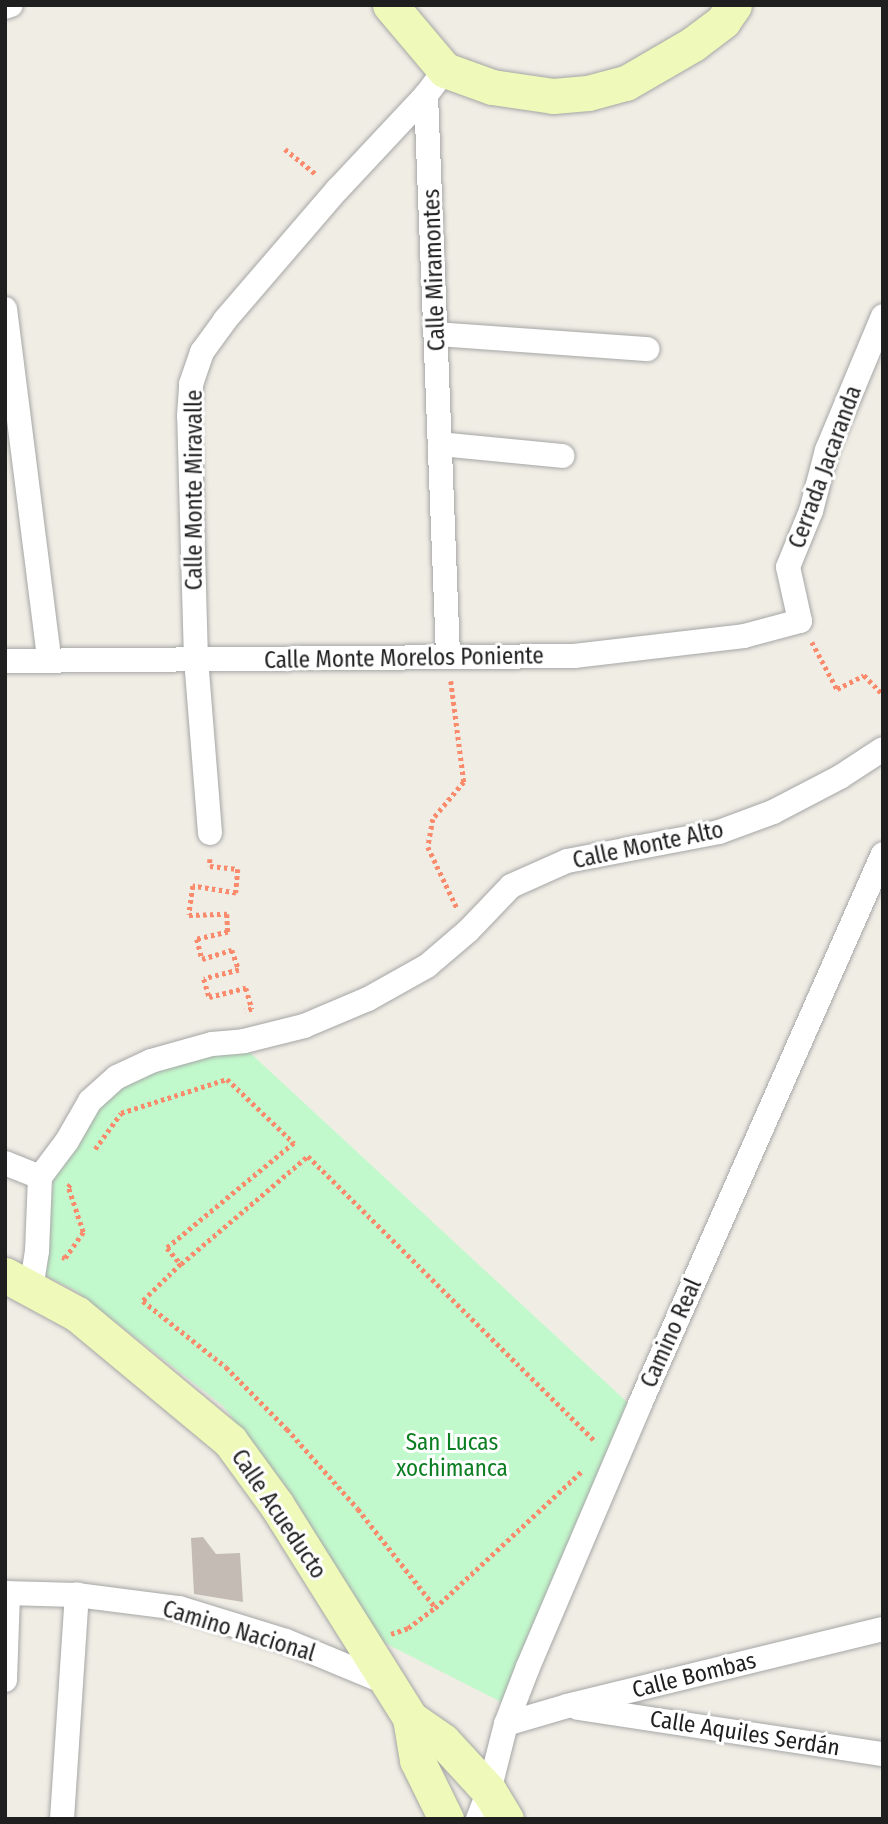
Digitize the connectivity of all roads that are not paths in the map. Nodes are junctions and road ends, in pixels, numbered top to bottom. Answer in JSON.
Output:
{"nodes":[{"id":1,"x":11,"y":5,"type":"edge"},
{"id":2,"x":390,"y":5,"type":"edge"},
{"id":3,"x":734,"y":5,"type":"edge"},
{"id":4,"x":5,"y":7,"type":"edge"},
{"id":5,"x":436,"y":82,"type":"junction"},
{"id":6,"x":5,"y":309,"type":"edge"},
{"id":7,"x":883,"y":316,"type":"edge"},
{"id":8,"x":436,"y":334,"type":"junction"},
{"id":9,"x":647,"y":349,"type":"dead end"},
{"id":10,"x":440,"y":444,"type":"junction"},
{"id":11,"x":562,"y":456,"type":"dead end"},
{"id":12,"x":800,"y":621,"type":"joint"},
{"id":13,"x":448,"y":656,"type":"junction"},
{"id":14,"x":49,"y":659,"type":"junction"},
{"id":15,"x":196,"y":660,"type":"junction"},
{"id":16,"x":5,"y":661,"type":"edge"},
{"id":17,"x":883,"y":749,"type":"edge"},
{"id":18,"x":210,"y":833,"type":"road end"},
{"id":19,"x":883,"y":854,"type":"edge"},
{"id":20,"x":5,"y":1163,"type":"edge"},
{"id":21,"x":40,"y":1177,"type":"junction"},
{"id":22,"x":18,"y":1281,"type":"edge"},
{"id":23,"x":7,"y":1593,"type":"edge"},
{"id":24,"x":77,"y":1595,"type":"junction"},
{"id":25,"x":883,"y":1629,"type":"edge"},
{"id":26,"x":5,"y":1680,"type":"edge"},
{"id":27,"x":385,"y":1682,"type":"junction"},
{"id":28,"x":567,"y":1706,"type":"junction"},
{"id":29,"x":410,"y":1718,"type":"junction"},
{"id":30,"x":506,"y":1724,"type":"junction"},
{"id":31,"x":883,"y":1754,"type":"edge"},
{"id":32,"x":491,"y":1810,"type":"edge"},
{"id":33,"x":62,"y":1819,"type":"edge"},
{"id":34,"x":446,"y":1819,"type":"edge"}],
"edges":[{"from":1,"to":4,"type":"street"},
{"from":2,"to":5,"type":"street"},
{"from":3,"to":5,"type":"street"},
{"from":5,"to":8,"type":"street","name":"Calle Miramontes"},
{"from":5,"to":15,"type":"street","name":"Calle Monte Miravalle"},
{"from":6,"to":14,"type":"street"},
{"from":7,"to":12,"type":"street","name":"Cerrada Jacaranda"},
{"from":8,"to":9,"type":"street"},
{"from":8,"to":10,"type":"street","name":"Calle Miramontes"},
{"from":10,"to":11,"type":"street"},
{"from":10,"to":13,"type":"street","name":"Calle Miramontes"},
{"from":12,"to":13,"type":"street","name":"Calle Monte Morelos Poniente"},
{"from":13,"to":15,"type":"street","name":"Calle Monte Morelos Poniente"},
{"from":14,"to":15,"type":"street","name":"Calle Monte Morelos Poniente"},
{"from":14,"to":16,"type":"street","name":"Calle Monte Morelos Poniente"},
{"from":15,"to":18,"type":"street","name":"Calle Monte Miravalle"},
{"from":17,"to":21,"type":"street","name":"Calle Monte Alto"},
{"from":19,"to":30,"type":"street","name":"Camino Real"},
{"from":20,"to":21,"type":"street"},
{"from":21,"to":22,"type":"street"},
{"from":22,"to":27,"type":"street","name":"Calle Acueducto"},
{"from":23,"to":24,"type":"street","name":"Camino Nacional"},
{"from":23,"to":26,"type":"street"},
{"from":24,"to":27,"type":"street","name":"Camino Nacional"},
{"from":24,"to":33,"type":"street"},
{"from":25,"to":28,"type":"street","name":"Calle Bombas"},
{"from":27,"to":29,"type":"street","name":"Calle Acueducto"},
{"from":28,"to":30,"type":"street","name":"Calle Bombas"},
{"from":28,"to":31,"type":"street","name":"Calle Aquiles Serdán"},
{"from":29,"to":32,"type":"street","name":"Calle Acueducto"},
{"from":29,"to":34,"type":"street","name":"Calle Acueducto"},
{"from":30,"to":32,"type":"street","name":"Camino Real"}]}
